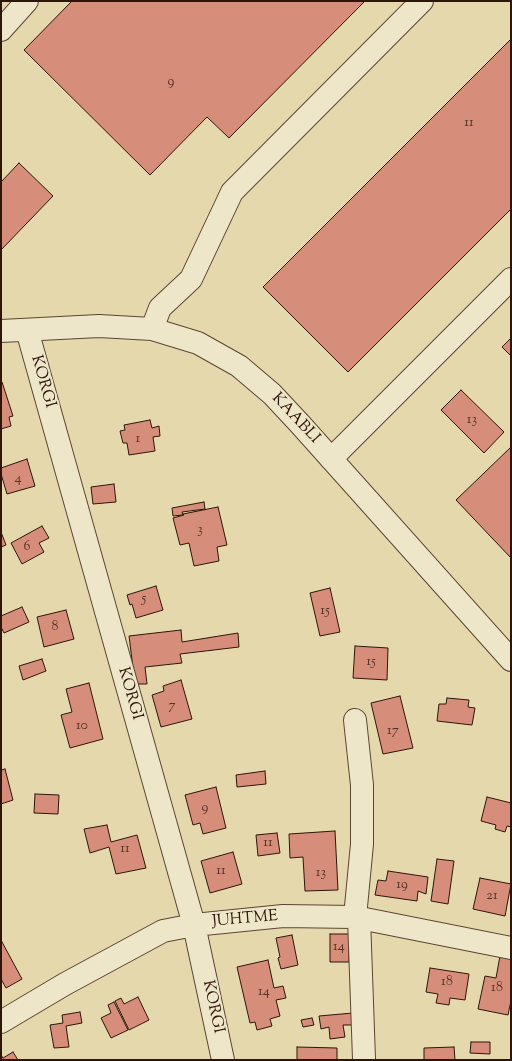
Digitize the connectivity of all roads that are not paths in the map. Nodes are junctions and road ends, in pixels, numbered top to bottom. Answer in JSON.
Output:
{"nodes":[{"id":1,"x":27,"y":1,"type":"edge"},
{"id":2,"x":422,"y":1,"type":"edge"},
{"id":3,"x":1,"y":30,"type":"edge"},
{"id":4,"x":511,"y":279,"type":"edge"},
{"id":5,"x":152,"y":329,"type":"junction"},
{"id":6,"x":27,"y":330,"type":"junction"},
{"id":7,"x":1,"y":331,"type":"edge"},
{"id":8,"x":332,"y":459,"type":"junction"},
{"id":9,"x":511,"y":660,"type":"edge"},
{"id":10,"x":355,"y":720,"type":"dead end"},
{"id":11,"x":357,"y":918,"type":"junction"},
{"id":12,"x":194,"y":925,"type":"junction"},
{"id":13,"x":511,"y":948,"type":"edge"},
{"id":14,"x":1,"y":1022,"type":"edge"},
{"id":15,"x":364,"y":1059,"type":"dead end"},
{"id":16,"x":223,"y":1060,"type":"edge"}],
"edges":[{"from":1,"to":3,"type":"street"},
{"from":2,"to":5,"type":"street"},
{"from":4,"to":8,"type":"street"},
{"from":5,"to":6,"type":"street","name":"KAABLI"},
{"from":5,"to":8,"type":"street","name":"KAABLI"},
{"from":6,"to":7,"type":"street","name":"KAABLI"},
{"from":6,"to":12,"type":"street","name":"KORGI"},
{"from":8,"to":9,"type":"street","name":"KAABLI"},
{"from":10,"to":11,"type":"street"},
{"from":11,"to":12,"type":"street","name":"JUHTME"},
{"from":11,"to":13,"type":"street","name":"JUHTME"},
{"from":11,"to":15,"type":"street"},
{"from":12,"to":14,"type":"street","name":"JUHTME"},
{"from":12,"to":16,"type":"street","name":"KORGI"}]}
